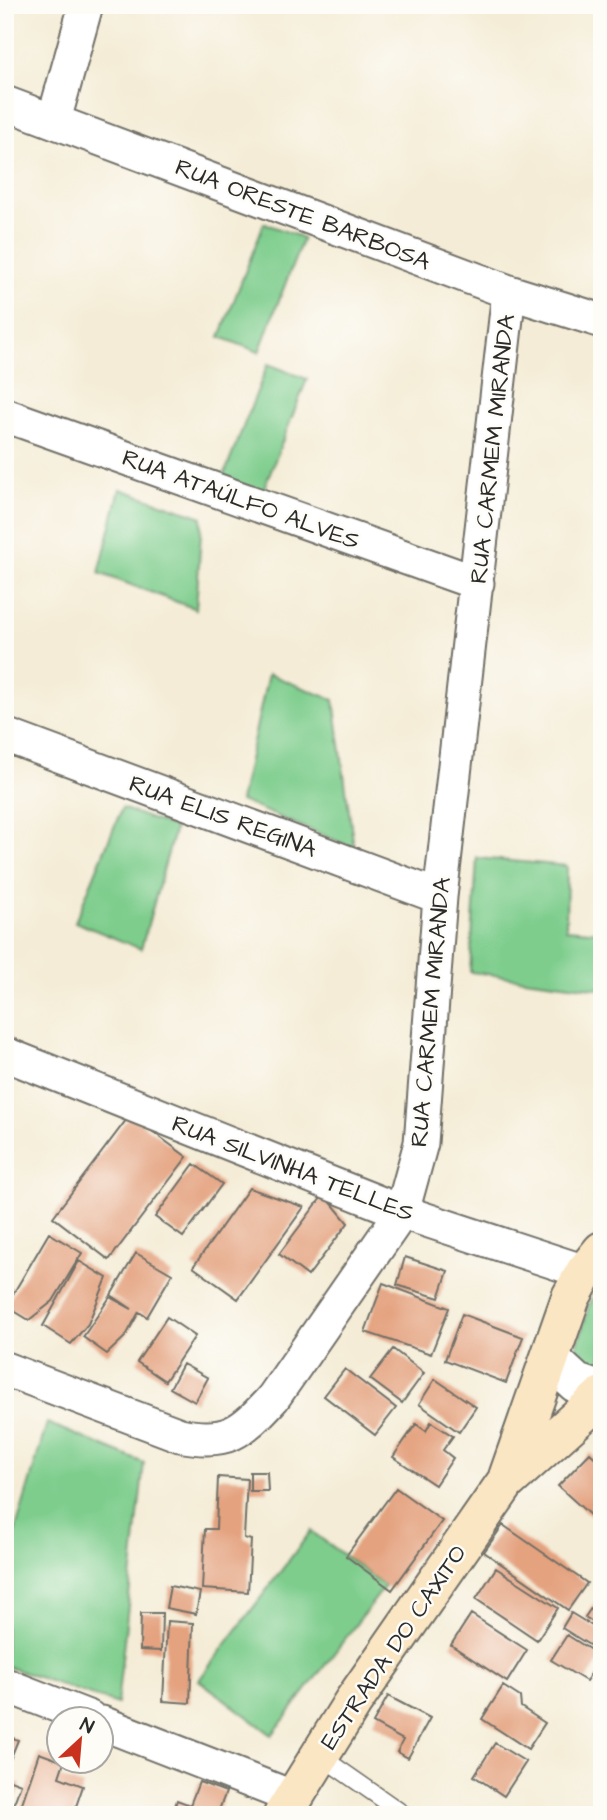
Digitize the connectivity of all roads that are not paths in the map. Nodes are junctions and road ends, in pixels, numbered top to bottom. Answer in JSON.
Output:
{"nodes":[{"id":1,"x":86,"y":5,"type":"edge"},
{"id":2,"x":5,"y":103,"type":"edge"},
{"id":3,"x":54,"y":120,"type":"junction"},
{"id":4,"x":509,"y":292,"type":"junction"},
{"id":5,"x":602,"y":321,"type":"edge"},
{"id":6,"x":5,"y":415,"type":"edge"},
{"id":7,"x":477,"y":583,"type":"junction"},
{"id":8,"x":5,"y":735,"type":"edge"},
{"id":9,"x":440,"y":897,"type":"junction"},
{"id":10,"x":5,"y":1054,"type":"edge"},
{"id":11,"x":402,"y":1212,"type":"junction"},
{"id":12,"x":593,"y":1261,"type":"edge"},
{"id":13,"x":551,"y":1360,"type":"junction"},
{"id":14,"x":5,"y":1369,"type":"edge"},
{"id":15,"x":602,"y":1394,"type":"edge"},
{"id":16,"x":506,"y":1482,"type":"junction"},
{"id":17,"x":5,"y":1685,"type":"edge"},
{"id":18,"x":54,"y":1704,"type":"edge"},
{"id":19,"x":116,"y":1729,"type":"edge"},
{"id":20,"x":319,"y":1755,"type":"junction"},
{"id":21,"x":287,"y":1806,"type":"edge"},
{"id":22,"x":405,"y":1815,"type":"edge"}],
"edges":[{"from":1,"to":3,"type":"street"},
{"from":2,"to":3,"type":"street","name":"RUA ORESTE BARBOSA"},
{"from":3,"to":4,"type":"street","name":"RUA ORESTE BARBOSA"},
{"from":4,"to":5,"type":"street","name":"RUA ORESTE BARBOSA"},
{"from":4,"to":7,"type":"street","name":"RUA CARMEM MIRANDA"},
{"from":6,"to":7,"type":"street","name":"RUA ATAÚLFO ALVES"},
{"from":7,"to":9,"type":"street","name":"RUA CARMEM MIRANDA"},
{"from":8,"to":9,"type":"street","name":"RUA ELIS REGINA"},
{"from":9,"to":11,"type":"street","name":"RUA CARMEM MIRANDA"},
{"from":10,"to":11,"type":"street","name":"RUA SILVINHA TELLES"},
{"from":11,"to":12,"type":"street","name":"RUA SILVINHA TELLES"},
{"from":11,"to":14,"type":"street","name":"RUA CARMEM MIRANDA"},
{"from":12,"to":13,"type":"main road","name":"ESTRADA DO CAXITO"},
{"from":13,"to":15,"type":"street"},
{"from":13,"to":16,"type":"main road","name":"ESTRADA DO CAXITO"},
{"from":15,"to":16,"type":"main road","name":"ESTRADA DO CAXITO"},
{"from":16,"to":20,"type":"main road","name":"ESTRADA DO CAXITO"},
{"from":17,"to":18,"type":"street"},
{"from":19,"to":21,"type":"street"},
{"from":20,"to":21,"type":"main road","name":"ESTRADA DO CAXITO"},
{"from":20,"to":22,"type":"lane"}]}
